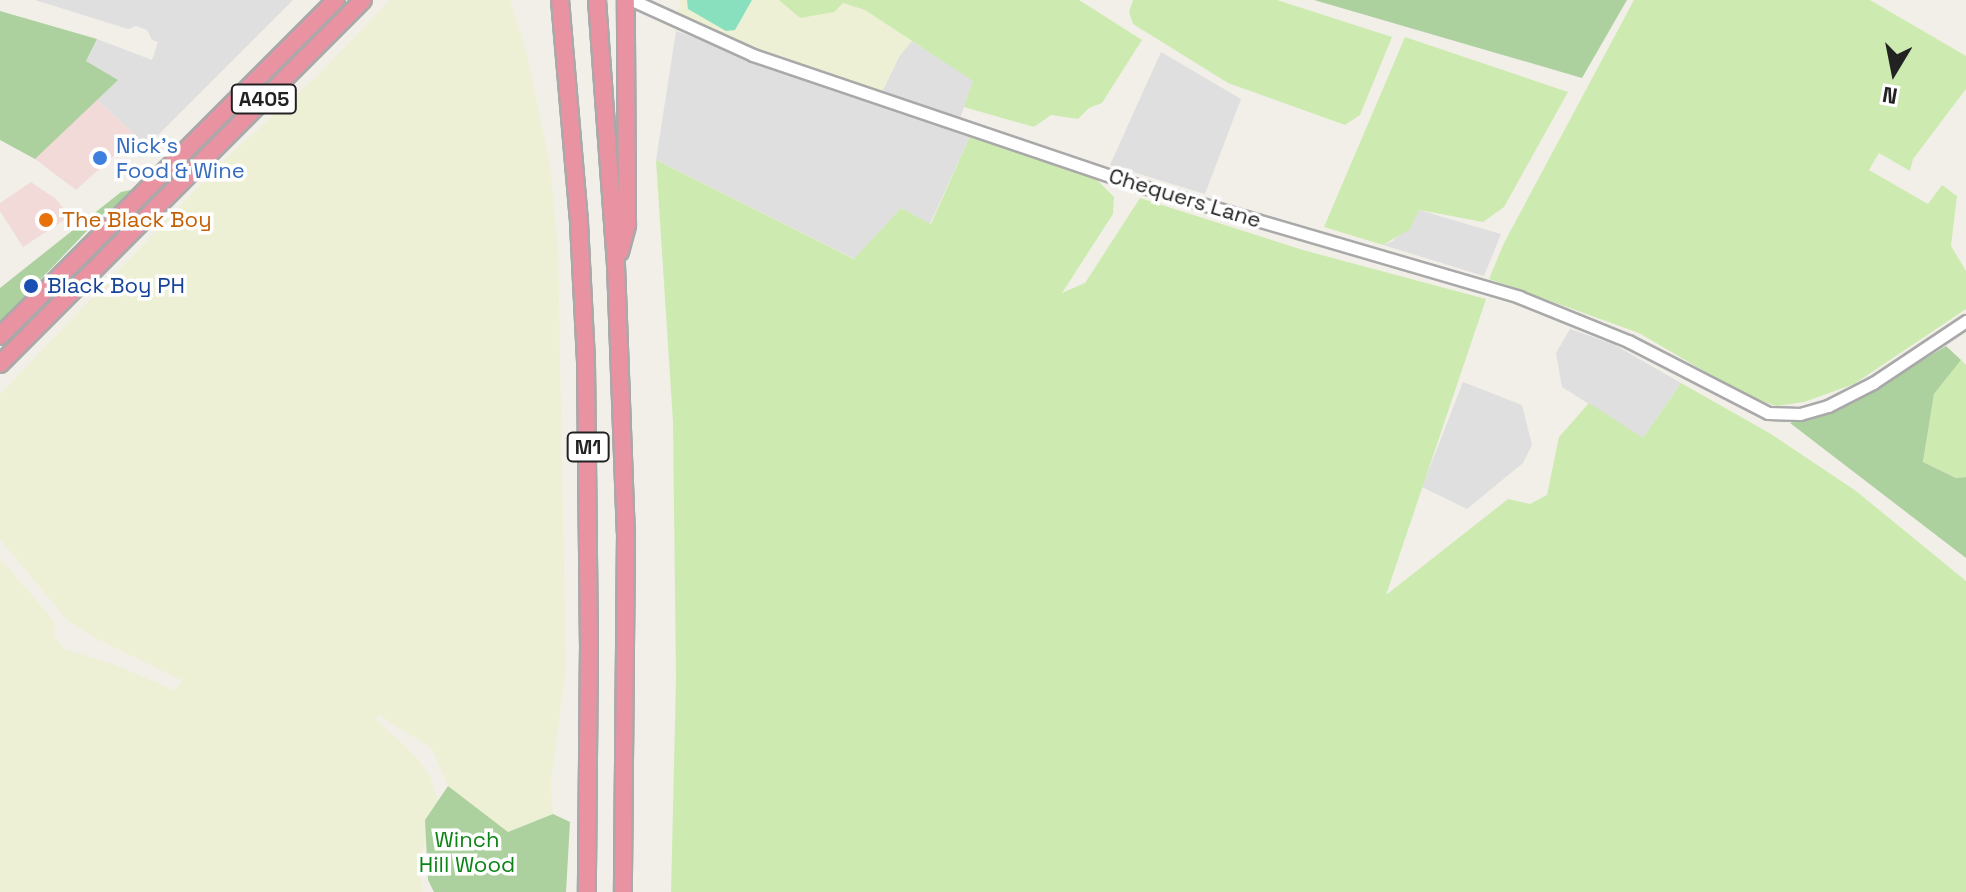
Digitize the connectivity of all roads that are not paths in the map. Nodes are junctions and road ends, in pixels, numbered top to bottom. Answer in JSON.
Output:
{"nodes":[{"id":1,"x":336,"y":0,"type":"edge"},
{"id":2,"x":363,"y":0,"type":"edge"},
{"id":3,"x":560,"y":0,"type":"edge"},
{"id":4,"x":597,"y":0,"type":"edge"},
{"id":5,"x":627,"y":2,"type":"edge"},
{"id":6,"x":616,"y":265,"type":"junction"},
{"id":7,"x":1966,"y":321,"type":"edge"},
{"id":8,"x":0,"y":336,"type":"edge"},
{"id":9,"x":0,"y":364,"type":"edge"},
{"id":10,"x":587,"y":892,"type":"edge"},
{"id":11,"x":623,"y":892,"type":"edge"}],
"edges":[{"from":1,"to":8,"type":"highway","number":"A405"},
{"from":2,"to":9,"type":"highway","number":"A405"},
{"from":3,"to":10,"type":"highway","number":"M1"},
{"from":4,"to":6,"type":"highway","number":"M1"},
{"from":5,"to":6,"type":"highway","number":"M1"},
{"from":5,"to":7,"type":"street","name":"Chequers Lane"},
{"from":6,"to":11,"type":"highway","number":"M1"}]}
